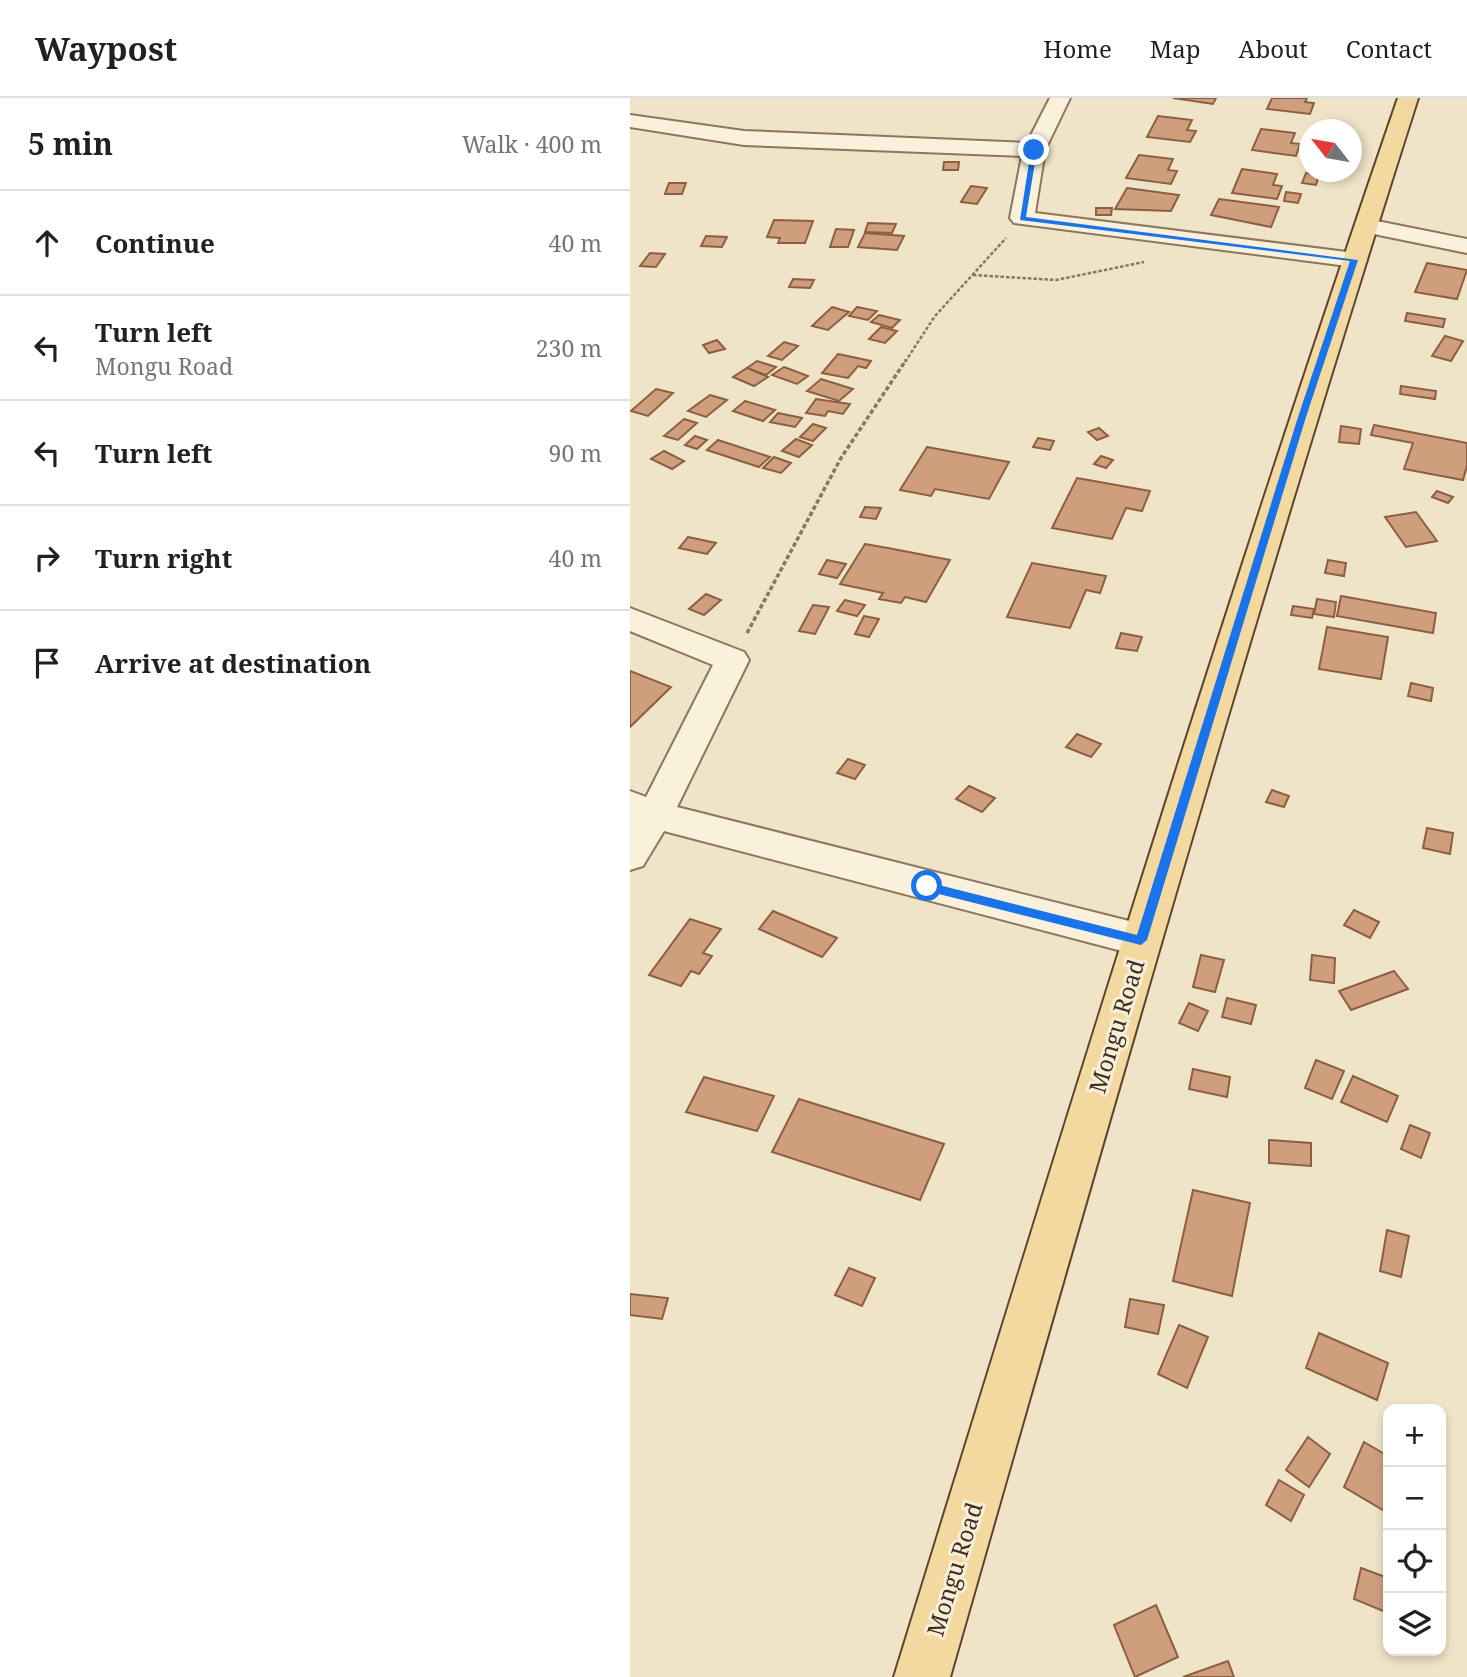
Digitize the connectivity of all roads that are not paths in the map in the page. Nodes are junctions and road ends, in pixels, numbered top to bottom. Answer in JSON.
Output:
{"nodes":[{"id":1,"x":1060,"y":98,"type":"edge"},
{"id":2,"x":1408,"y":98,"type":"edge"},
{"id":3,"x":630,"y":121,"type":"edge"},
{"id":4,"x":1034,"y":150,"type":"junction"},
{"id":5,"x":1361,"y":243,"type":"junction"},
{"id":6,"x":1467,"y":246,"type":"edge"},
{"id":7,"x":630,"y":619,"type":"edge"},
{"id":8,"x":642,"y":810,"type":"edge"},
{"id":9,"x":630,"y":856,"type":"edge"},
{"id":10,"x":1141,"y":940,"type":"junction"},
{"id":11,"x":922,"y":1677,"type":"edge"}],
"edges":[{"from":1,"to":4,"type":"street"},
{"from":2,"to":5,"type":"main road","name":"Mongu Road"},
{"from":3,"to":4,"type":"street"},
{"from":4,"to":5,"type":"street"},
{"from":5,"to":6,"type":"street"},
{"from":5,"to":10,"type":"main road","name":"Mongu Road"},
{"from":7,"to":8,"type":"street"},
{"from":8,"to":9,"type":"street"},
{"from":8,"to":10,"type":"street"},
{"from":10,"to":11,"type":"main road","name":"Mongu Road"}]}
